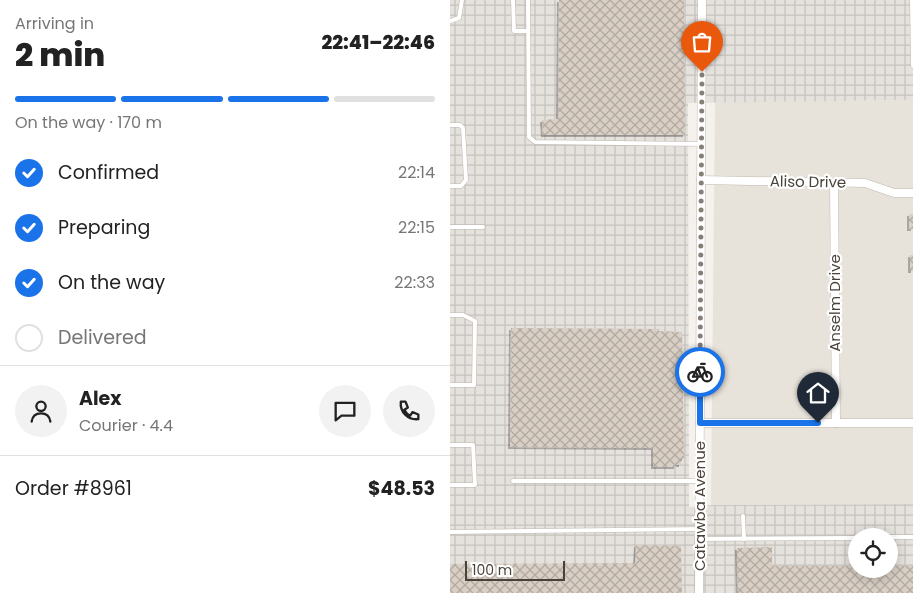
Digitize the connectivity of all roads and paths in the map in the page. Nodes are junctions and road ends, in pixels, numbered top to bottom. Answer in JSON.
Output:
{"nodes":[{"id":1,"x":462,"y":0,"type":"edge"},
{"id":2,"x":513,"y":0,"type":"edge"},
{"id":3,"x":528,"y":0,"type":"edge"},
{"id":4,"x":702,"y":0,"type":"edge"},
{"id":5,"x":912,"y":0,"type":"edge"},
{"id":6,"x":450,"y":21,"type":"edge"},
{"id":7,"x":528,"y":31,"type":"junction"},
{"id":8,"x":913,"y":66,"type":"edge"},
{"id":9,"x":450,"y":125,"type":"edge"},
{"id":10,"x":701,"y":144,"type":"junction"},
{"id":11,"x":701,"y":180,"type":"junction"},
{"id":12,"x":834,"y":182,"type":"junction"},
{"id":13,"x":450,"y":186,"type":"edge"},
{"id":14,"x":913,"y":193,"type":"edge"},
{"id":15,"x":450,"y":227,"type":"edge"},
{"id":16,"x":483,"y":227,"type":"dead end"},
{"id":17,"x":450,"y":315,"type":"edge"},
{"id":18,"x":450,"y":385,"type":"edge"},
{"id":19,"x":700,"y":423,"type":"junction"},
{"id":20,"x":836,"y":423,"type":"junction"},
{"id":21,"x":913,"y":423,"type":"edge"},
{"id":22,"x":450,"y":445,"type":"edge"},
{"id":23,"x":700,"y":480,"type":"junction"},
{"id":24,"x":513,"y":481,"type":"dead end"},
{"id":25,"x":450,"y":485,"type":"edge"},
{"id":26,"x":743,"y":516,"type":"dead end"},
{"id":27,"x":700,"y":529,"type":"junction"},
{"id":28,"x":450,"y":532,"type":"edge"},
{"id":29,"x":898,"y":537,"type":"edge"},
{"id":30,"x":913,"y":537,"type":"edge"},
{"id":31,"x":744,"y":538,"type":"junction"},
{"id":32,"x":848,"y":538,"type":"edge"},
{"id":33,"x":700,"y":539,"type":"junction"},
{"id":34,"x":699,"y":593,"type":"edge"}],
"edges":[{"from":1,"to":6,"type":"lane"},
{"from":2,"to":7,"type":"lane"},
{"from":3,"to":7,"type":"lane"},
{"from":4,"to":10,"type":"street","name":"Catawba Avenue"},
{"from":5,"to":8,"type":"lane"},
{"from":7,"to":10,"type":"lane"},
{"from":9,"to":13,"type":"lane"},
{"from":10,"to":11,"type":"street","name":"Catawba Avenue"},
{"from":11,"to":12,"type":"street","name":"Aliso Drive"},
{"from":11,"to":19,"type":"street","name":"Catawba Avenue"},
{"from":12,"to":14,"type":"street","name":"Aliso Drive"},
{"from":12,"to":20,"type":"street","name":"Anselm Drive"},
{"from":15,"to":16,"type":"lane"},
{"from":17,"to":18,"type":"lane"},
{"from":19,"to":20,"type":"street"},
{"from":19,"to":23,"type":"street","name":"Catawba Avenue"},
{"from":20,"to":21,"type":"street"},
{"from":22,"to":25,"type":"lane"},
{"from":23,"to":24,"type":"lane"},
{"from":23,"to":27,"type":"street","name":"Catawba Avenue"},
{"from":26,"to":31,"type":"lane"},
{"from":27,"to":28,"type":"lane"},
{"from":27,"to":33,"type":"street","name":"Catawba Avenue"},
{"from":29,"to":30,"type":"lane"},
{"from":31,"to":32,"type":"lane"},
{"from":31,"to":33,"type":"lane"},
{"from":33,"to":34,"type":"street","name":"Catawba Avenue"}]}
